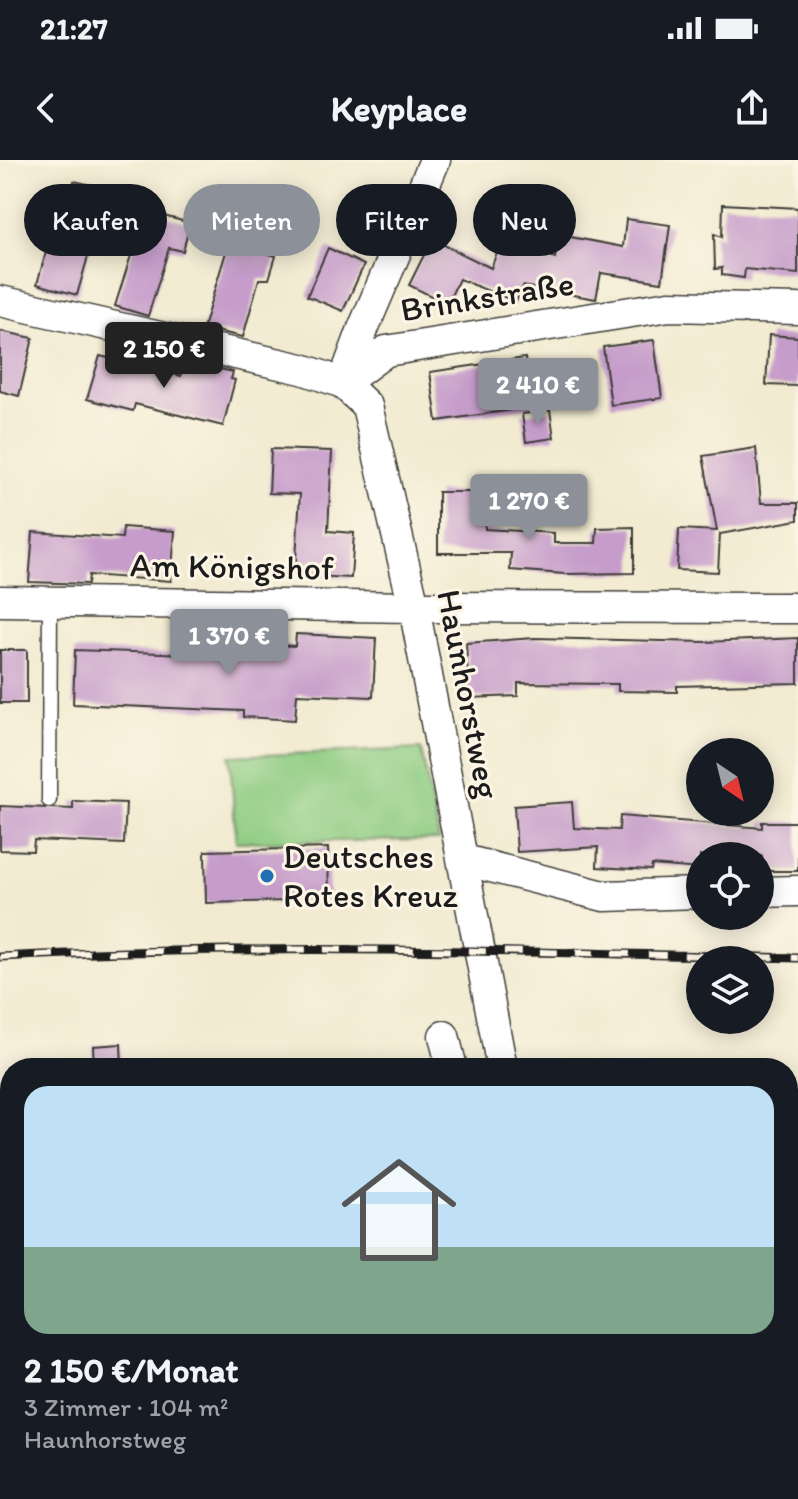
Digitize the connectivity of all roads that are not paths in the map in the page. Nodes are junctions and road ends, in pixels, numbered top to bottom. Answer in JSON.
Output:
{"nodes":[{"id":1,"x":435,"y":160,"type":"edge"},
{"id":2,"x":0,"y":301,"type":"edge"},
{"id":3,"x":798,"y":309,"type":"edge"},
{"id":4,"x":343,"y":383,"type":"junction"},
{"id":5,"x":0,"y":601,"type":"edge"},
{"id":6,"x":50,"y":601,"type":"junction"},
{"id":7,"x":414,"y":607,"type":"junction"},
{"id":8,"x":798,"y":608,"type":"edge"},
{"id":9,"x":49,"y":800,"type":"dead end"},
{"id":10,"x":464,"y":860,"type":"junction"},
{"id":11,"x":798,"y":891,"type":"edge"},
{"id":12,"x":774,"y":892,"type":"edge"},
{"id":13,"x":686,"y":893,"type":"edge"},
{"id":14,"x":444,"y":1036,"type":"dead end"},
{"id":15,"x":450,"y":1058,"type":"edge"},
{"id":16,"x":500,"y":1058,"type":"edge"}],
"edges":[{"from":1,"to":4,"type":"street"},
{"from":2,"to":4,"type":"street"},
{"from":3,"to":4,"type":"street","name":"Brinkstraße"},
{"from":4,"to":7,"type":"street","name":"Haunhorstweg"},
{"from":5,"to":6,"type":"street","name":"Am Königshof"},
{"from":6,"to":7,"type":"street","name":"Am Königshof"},
{"from":6,"to":9,"type":"lane"},
{"from":7,"to":8,"type":"street","name":"Am Königshof"},
{"from":7,"to":10,"type":"street","name":"Haunhorstweg"},
{"from":10,"to":13,"type":"street"},
{"from":10,"to":16,"type":"street","name":"Haunhorstweg"},
{"from":11,"to":12,"type":"street"},
{"from":14,"to":15,"type":"street"}]}
